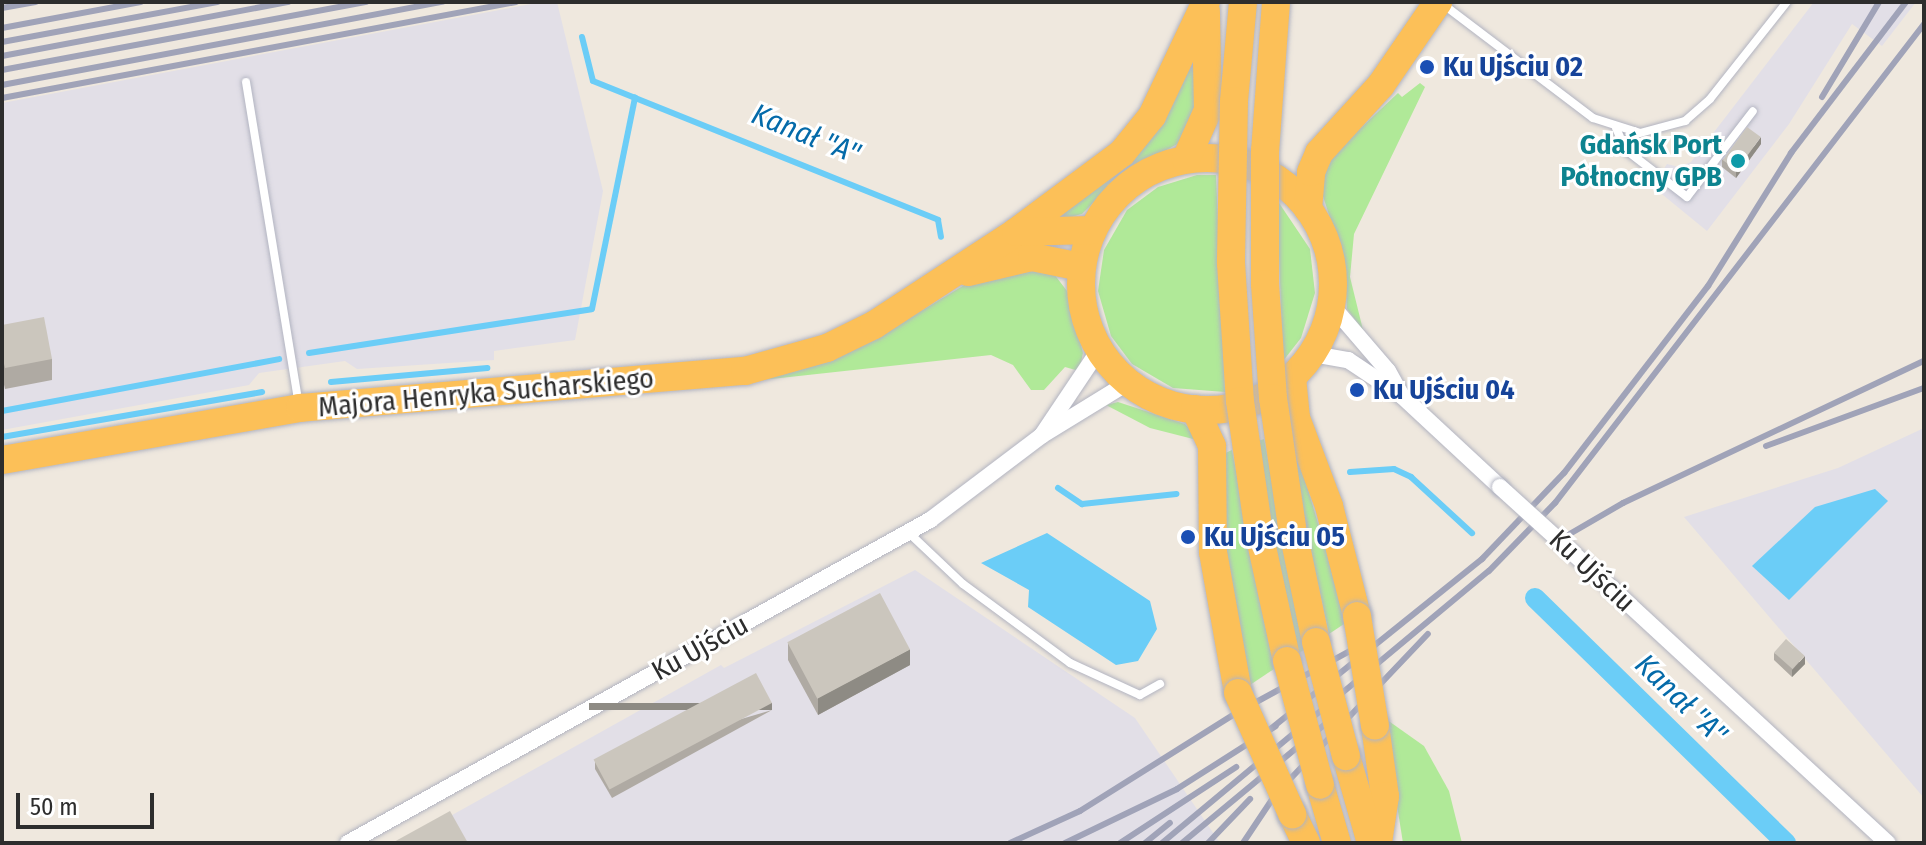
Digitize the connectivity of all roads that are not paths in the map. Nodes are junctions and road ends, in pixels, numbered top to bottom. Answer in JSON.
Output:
{"nodes":[{"id":1,"x":1206,"y":2,"type":"edge"},
{"id":2,"x":1243,"y":2,"type":"edge"},
{"id":3,"x":1276,"y":2,"type":"edge"},
{"id":4,"x":1439,"y":2,"type":"edge"},
{"id":5,"x":1787,"y":2,"type":"edge"},
{"id":6,"x":246,"y":82,"type":"dead end"},
{"id":7,"x":1753,"y":111,"type":"dead end"},
{"id":8,"x":1616,"y":128,"type":"junction"},
{"id":9,"x":1186,"y":159,"type":"junction"},
{"id":10,"x":1308,"y":209,"type":"junction"},
{"id":11,"x":1092,"y":230,"type":"junction"},
{"id":12,"x":1016,"y":232,"type":"junction"},
{"id":13,"x":1081,"y":267,"type":"junction"},
{"id":14,"x":952,"y":277,"type":"junction"},
{"id":15,"x":1333,"y":307,"type":"junction"},
{"id":16,"x":1099,"y":350,"type":"junction"},
{"id":17,"x":1313,"y":354,"type":"junction"},
{"id":18,"x":1292,"y":377,"type":"junction"},
{"id":19,"x":1127,"y":383,"type":"junction"},
{"id":20,"x":1402,"y":396,"type":"junction"},
{"id":21,"x":300,"y":408,"type":"junction"},
{"id":22,"x":1195,"y":409,"type":"junction"},
{"id":23,"x":1041,"y":436,"type":"junction"},
{"id":24,"x":2,"y":460,"type":"edge"},
{"id":25,"x":909,"y":533,"type":"junction"},
{"id":26,"x":1160,"y":684,"type":"dead end"},
{"id":27,"x":348,"y":843,"type":"edge"},
{"id":28,"x":1306,"y":843,"type":"edge"},
{"id":29,"x":1337,"y":843,"type":"edge"},
{"id":30,"x":1371,"y":843,"type":"edge"},
{"id":31,"x":1378,"y":843,"type":"edge"},
{"id":32,"x":1888,"y":843,"type":"edge"}],
"edges":[{"from":1,"to":9,"type":"highway"},
{"from":1,"to":12,"type":"highway","name":"Majora Henryka Sucharskiego"},
{"from":2,"to":29,"type":"highway","bridge":true},
{"from":3,"to":30,"type":"highway","bridge":true},
{"from":4,"to":8,"type":"lane"},
{"from":4,"to":10,"type":"highway"},
{"from":5,"to":8,"type":"lane"},
{"from":6,"to":21,"type":"lane"},
{"from":7,"to":8,"type":"lane"},
{"from":9,"to":10,"type":"highway"},
{"from":9,"to":11,"type":"highway"},
{"from":10,"to":15,"type":"highway"},
{"from":11,"to":12,"type":"highway"},
{"from":11,"to":13,"type":"highway"},
{"from":12,"to":14,"type":"highway","name":"Majora Henryka Sucharskiego"},
{"from":13,"to":14,"type":"highway","name":"Majora Henryka Sucharskiego"},
{"from":13,"to":16,"type":"highway"},
{"from":14,"to":21,"type":"highway","name":"Majora Henryka Sucharskiego"},
{"from":15,"to":17,"type":"highway"},
{"from":15,"to":20,"type":"street","name":"Ku Ujściu"},
{"from":16,"to":19,"type":"highway"},
{"from":16,"to":23,"type":"street","name":"Ku Ujściu"},
{"from":17,"to":18,"type":"highway"},
{"from":17,"to":20,"type":"street","name":"Ku Ujściu"},
{"from":18,"to":22,"type":"highway"},
{"from":18,"to":31,"type":"highway","bridge":true},
{"from":19,"to":22,"type":"highway"},
{"from":19,"to":23,"type":"street","name":"Ku Ujściu"},
{"from":20,"to":32,"type":"street","name":"Ku Ujściu","bridge":true},
{"from":21,"to":24,"type":"highway","name":"Majora Henryka Sucharskiego"},
{"from":22,"to":28,"type":"highway","bridge":true},
{"from":23,"to":25,"type":"street","name":"Ku Ujściu"},
{"from":25,"to":26,"type":"lane"},
{"from":25,"to":27,"type":"street","name":"Ku Ujściu"}]}
